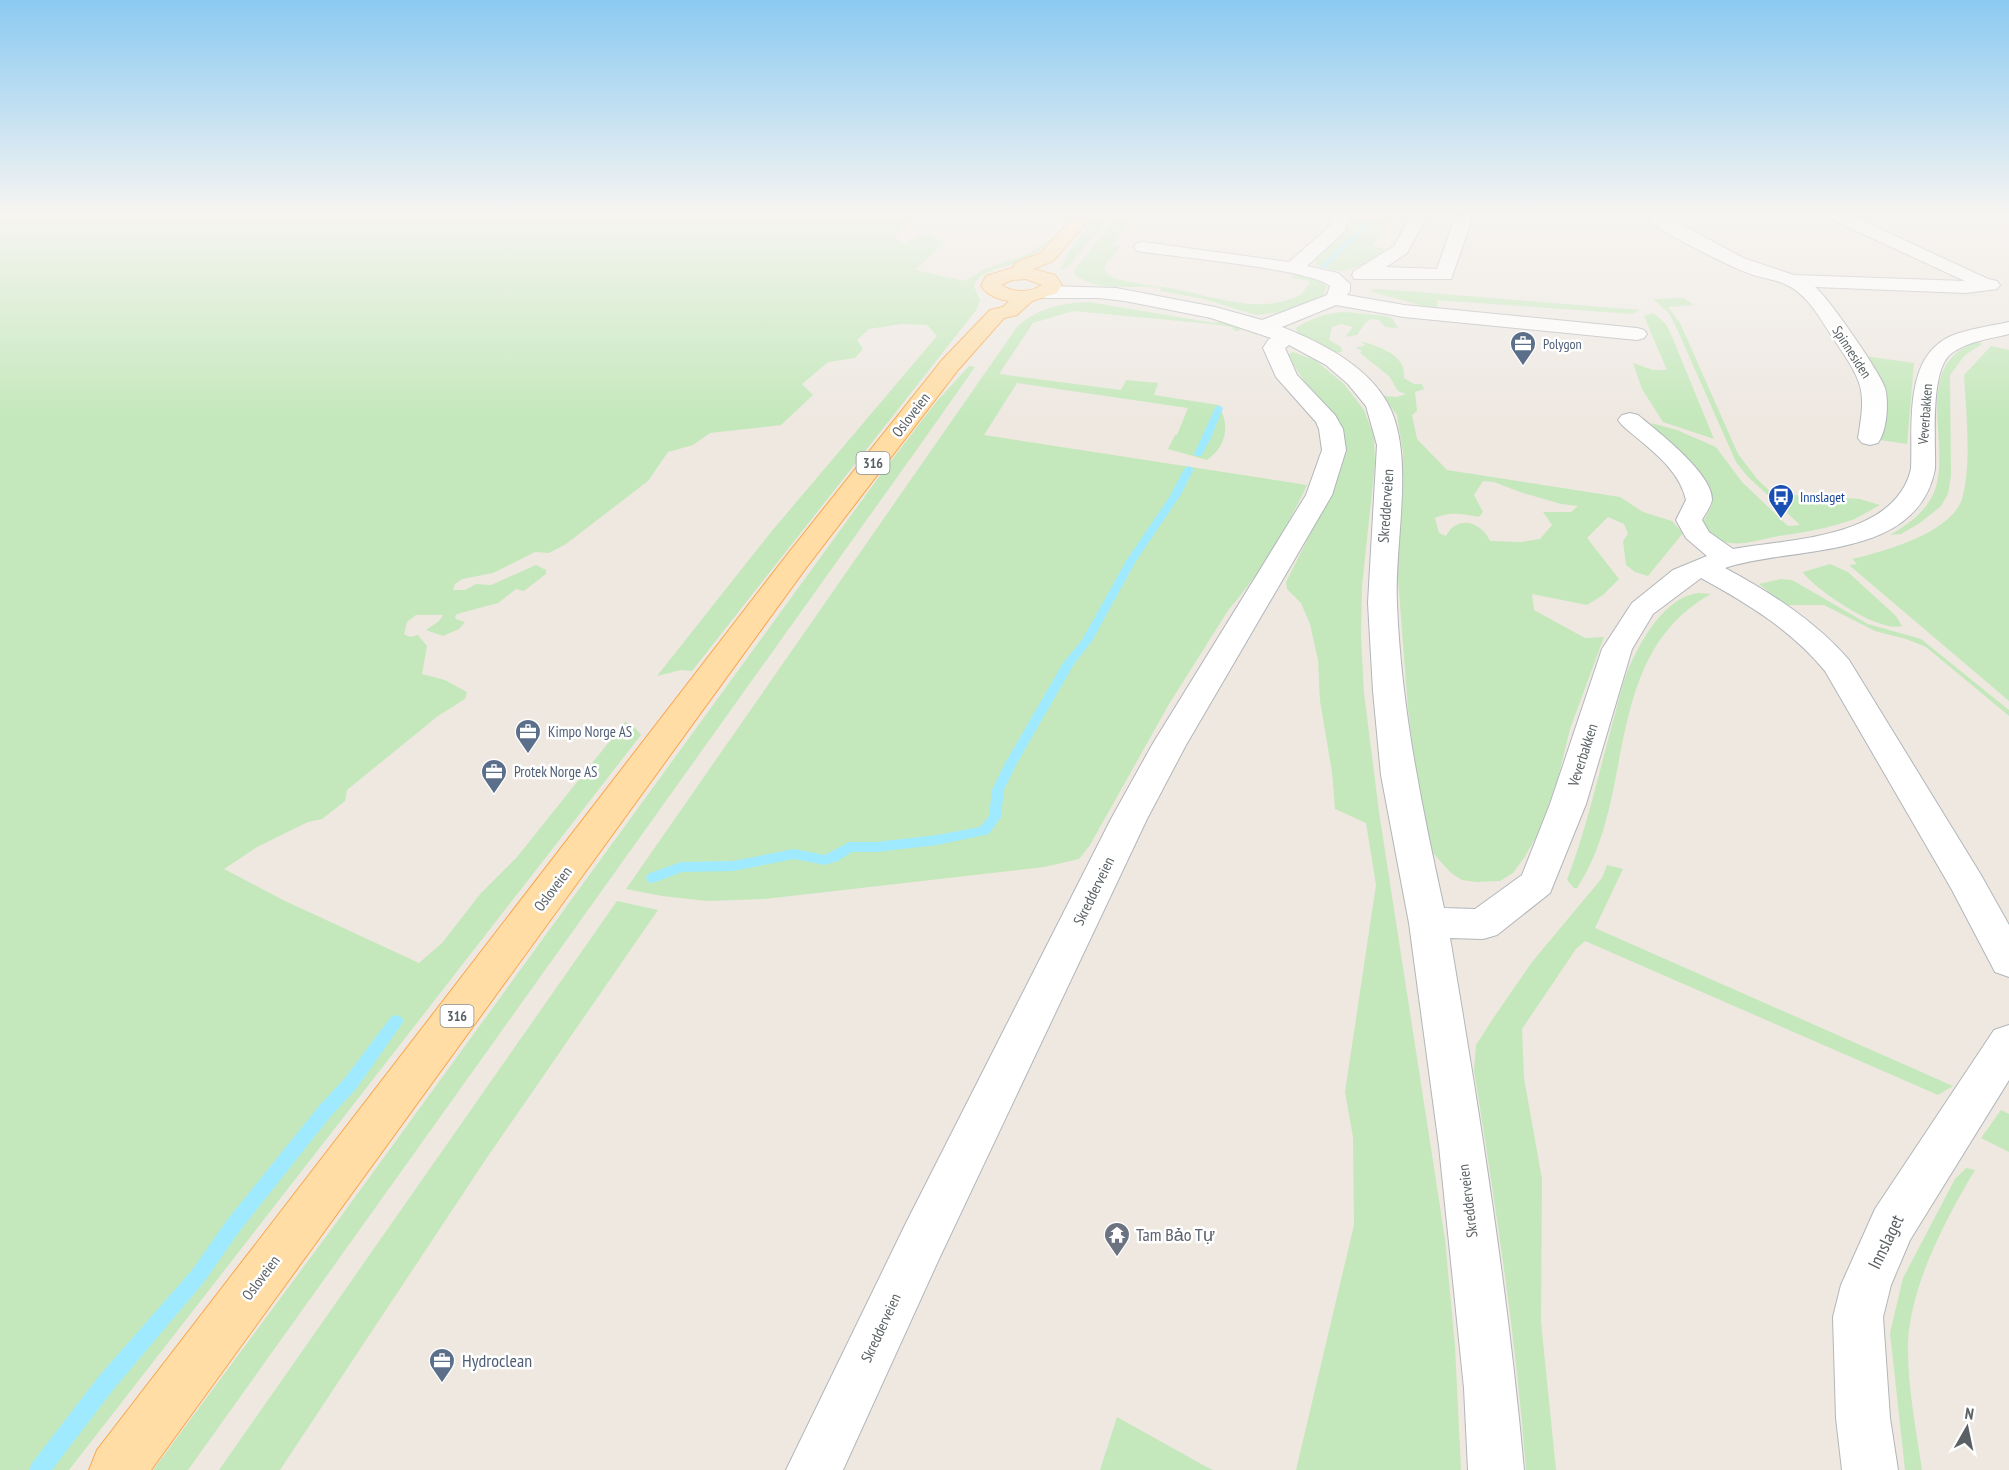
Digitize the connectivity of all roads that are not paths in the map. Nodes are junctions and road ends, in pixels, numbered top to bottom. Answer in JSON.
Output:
{"nodes":[{"id":1,"x":992,"y":282,"type":"edge"},
{"id":2,"x":1022,"y":282,"type":"edge"},
{"id":3,"x":1036,"y":282,"type":"edge"},
{"id":4,"x":1330,"y":282,"type":"edge"},
{"id":5,"x":1353,"y":282,"type":"edge"},
{"id":6,"x":1795,"y":282,"type":"edge"},
{"id":7,"x":1811,"y":282,"type":"edge"},
{"id":8,"x":1983,"y":282,"type":"edge"},
{"id":9,"x":1990,"y":285,"type":"junction"},
{"id":10,"x":1337,"y":291,"type":"junction"},
{"id":11,"x":1027,"y":292,"type":"junction"},
{"id":12,"x":2009,"y":294,"type":"edge"},
{"id":13,"x":1276,"y":333,"type":"junction"},
{"id":14,"x":1637,"y":334,"type":"dead end"},
{"id":15,"x":2001,"y":334,"type":"edge"},
{"id":16,"x":1630,"y":420,"type":"dead end"},
{"id":17,"x":1870,"y":438,"type":"dead end"},
{"id":18,"x":1715,"y":563,"type":"junction"},
{"id":19,"x":1428,"y":923,"type":"junction"},
{"id":20,"x":2009,"y":962,"type":"edge"},
{"id":21,"x":2009,"y":1043,"type":"edge"},
{"id":22,"x":117,"y":1470,"type":"edge"},
{"id":23,"x":814,"y":1470,"type":"edge"},
{"id":24,"x":1497,"y":1470,"type":"edge"},
{"id":25,"x":1870,"y":1470,"type":"edge"}],
"edges":[{"from":1,"to":11,"type":"main road","number":"316"},
{"from":2,"to":11,"type":"main road","number":"316"},
{"from":3,"to":11,"type":"main road"},
{"from":4,"to":10,"type":"street"},
{"from":5,"to":10,"type":"street"},
{"from":6,"to":17,"type":"street","name":"Spinnesiden"},
{"from":7,"to":9,"type":"street","name":"Spinnesiden"},
{"from":8,"to":9,"type":"street","name":"Spinnesiden"},
{"from":9,"to":12,"type":"street","name":"Spinnesiden"},
{"from":10,"to":13,"type":"street"},
{"from":10,"to":14,"type":"street"},
{"from":11,"to":13,"type":"street","name":"Skredderveien"},
{"from":11,"to":22,"type":"main road","name":"Osloveien","number":"316"},
{"from":13,"to":19,"type":"street","name":"Skredderveien"},
{"from":13,"to":23,"type":"street","name":"Skredderveien"},
{"from":15,"to":18,"type":"street","name":"Veverbakken"},
{"from":16,"to":18,"type":"street"},
{"from":18,"to":19,"type":"street","name":"Veverbakken"},
{"from":18,"to":20,"type":"street"},
{"from":19,"to":24,"type":"street","name":"Skredderveien"},
{"from":21,"to":25,"type":"street","name":"Innslaget"}]}
